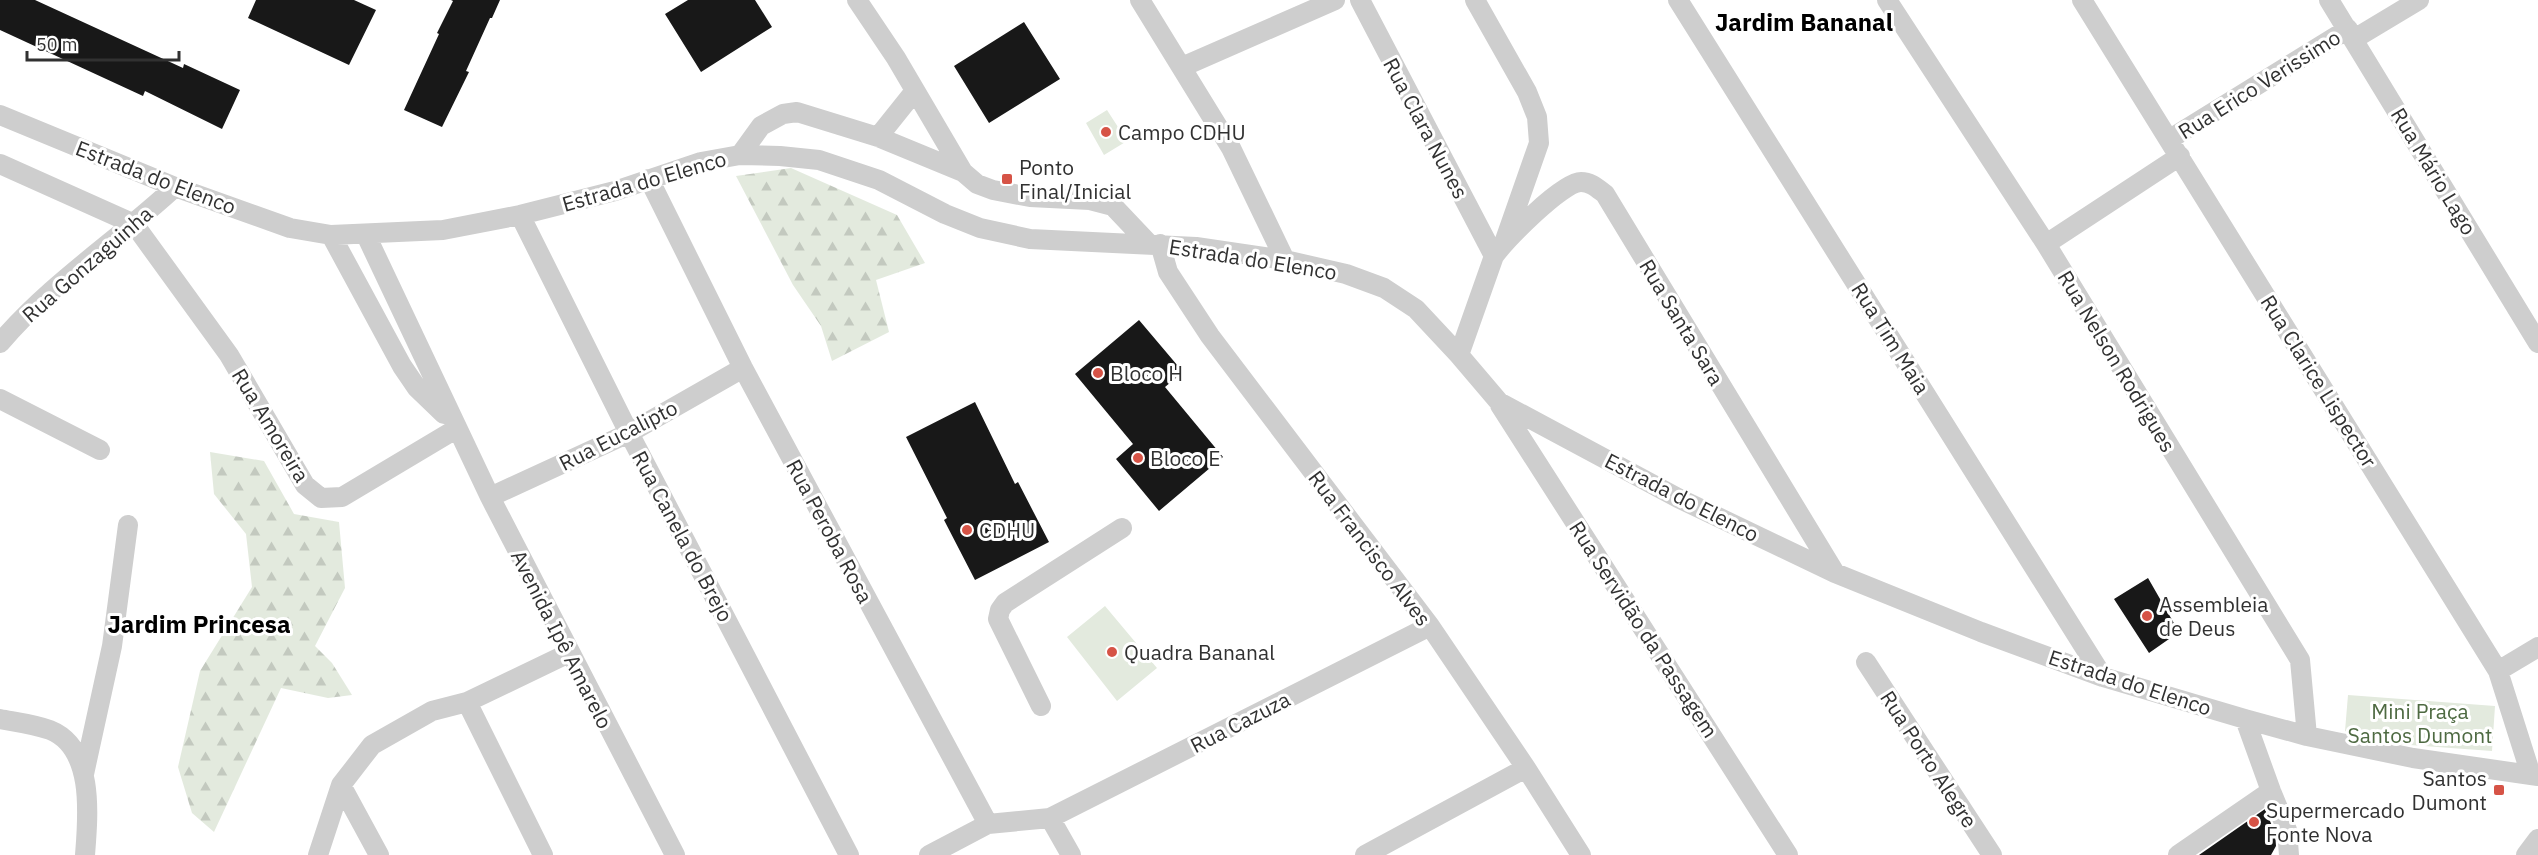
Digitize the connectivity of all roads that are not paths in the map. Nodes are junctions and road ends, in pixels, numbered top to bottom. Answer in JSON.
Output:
{"nodes":[{"id":1,"x":857,"y":0,"type":"edge"},
{"id":2,"x":1140,"y":0,"type":"edge"},
{"id":3,"x":1335,"y":0,"type":"edge"},
{"id":4,"x":1360,"y":0,"type":"edge"},
{"id":5,"x":1475,"y":0,"type":"edge"},
{"id":6,"x":1678,"y":0,"type":"edge"},
{"id":7,"x":1887,"y":0,"type":"edge"},
{"id":8,"x":2082,"y":0,"type":"edge"},
{"id":9,"x":2329,"y":0,"type":"edge"},
{"id":10,"x":2419,"y":0,"type":"edge"},
{"id":11,"x":2351,"y":34,"type":"junction"},
{"id":12,"x":1182,"y":67,"type":"junction"},
{"id":13,"x":914,"y":92,"type":"junction"},
{"id":14,"x":0,"y":116,"type":"edge"},
{"id":15,"x":878,"y":136,"type":"junction"},
{"id":16,"x":2170,"y":139,"type":"junction"},
{"id":17,"x":740,"y":155,"type":"junction"},
{"id":18,"x":2180,"y":156,"type":"junction"},
{"id":19,"x":0,"y":164,"type":"edge"},
{"id":20,"x":963,"y":172,"type":"junction"},
{"id":21,"x":649,"y":179,"type":"junction"},
{"id":22,"x":175,"y":187,"type":"junction"},
{"id":23,"x":520,"y":215,"type":"junction"},
{"id":24,"x":134,"y":224,"type":"junction"},
{"id":25,"x":331,"y":235,"type":"junction"},
{"id":26,"x":366,"y":235,"type":"junction"},
{"id":27,"x":1154,"y":244,"type":"junction"},
{"id":28,"x":2046,"y":244,"type":"junction"},
{"id":29,"x":1499,"y":250,"type":"junction"},
{"id":30,"x":1285,"y":260,"type":"junction"},
{"id":31,"x":0,"y":343,"type":"edge"},
{"id":32,"x":2538,"y":343,"type":"edge"},
{"id":33,"x":1459,"y":355,"type":"junction"},
{"id":34,"x":743,"y":368,"type":"junction"},
{"id":35,"x":0,"y":399,"type":"edge"},
{"id":36,"x":1499,"y":402,"type":"junction"},
{"id":37,"x":454,"y":425,"type":"junction"},
{"id":38,"x":629,"y":433,"type":"junction"},
{"id":39,"x":100,"y":450,"type":"dead end"},
{"id":40,"x":490,"y":497,"type":"junction"},
{"id":41,"x":128,"y":525,"type":"dead end"},
{"id":42,"x":1122,"y":528,"type":"dead end"},
{"id":43,"x":1835,"y":573,"type":"junction"},
{"id":44,"x":1430,"y":626,"type":"junction"},
{"id":45,"x":2538,"y":647,"type":"edge"},
{"id":46,"x":569,"y":653,"type":"junction"},
{"id":47,"x":1866,"y":662,"type":"dead end"},
{"id":48,"x":2498,"y":671,"type":"junction"},
{"id":49,"x":2103,"y":676,"type":"junction"},
{"id":50,"x":467,"y":702,"type":"junction"},
{"id":51,"x":1041,"y":706,"type":"dead end"},
{"id":52,"x":2246,"y":718,"type":"junction"},
{"id":53,"x":0,"y":719,"type":"edge"},
{"id":54,"x":2307,"y":736,"type":"junction"},
{"id":55,"x":1526,"y":768,"type":"junction"},
{"id":56,"x":84,"y":774,"type":"junction"},
{"id":57,"x":2534,"y":776,"type":"edge"},
{"id":58,"x":341,"y":785,"type":"junction"},
{"id":59,"x":2271,"y":791,"type":"junction"},
{"id":60,"x":1050,"y":818,"type":"junction"},
{"id":61,"x":988,"y":824,"type":"junction"},
{"id":62,"x":2538,"y":839,"type":"edge"},
{"id":63,"x":85,"y":855,"type":"edge"},
{"id":64,"x":318,"y":855,"type":"edge"},
{"id":65,"x":380,"y":855,"type":"edge"},
{"id":66,"x":543,"y":855,"type":"edge"},
{"id":67,"x":675,"y":855,"type":"edge"},
{"id":68,"x":849,"y":855,"type":"edge"},
{"id":69,"x":929,"y":855,"type":"edge"},
{"id":70,"x":1071,"y":855,"type":"edge"},
{"id":71,"x":1365,"y":855,"type":"edge"},
{"id":72,"x":1581,"y":855,"type":"edge"},
{"id":73,"x":1788,"y":855,"type":"edge"},
{"id":74,"x":1992,"y":855,"type":"edge"},
{"id":75,"x":2178,"y":855,"type":"edge"},
{"id":76,"x":2289,"y":855,"type":"edge"},
{"id":77,"x":2526,"y":855,"type":"edge"}],
"edges":[{"from":1,"to":13,"type":"street"},
{"from":2,"to":12,"type":"street"},
{"from":3,"to":12,"type":"street"},
{"from":4,"to":29,"type":"street","name":"Rua Clara Nunes"},
{"from":5,"to":29,"type":"street"},
{"from":6,"to":49,"type":"street","name":"Rua Tim Maia"},
{"from":7,"to":28,"type":"street","name":"Rua Nelson Rodrigues"},
{"from":8,"to":16,"type":"street","name":"Rua Clarice Lispector"},
{"from":9,"to":11,"type":"street","name":"Rua Mário Lago"},
{"from":10,"to":11,"type":"street","name":"Rua Erico Verissimo"},
{"from":11,"to":16,"type":"street","name":"Rua Erico Verissimo"},
{"from":11,"to":32,"type":"street","name":"Rua Mário Lago"},
{"from":12,"to":30,"type":"street"},
{"from":13,"to":15,"type":"street"},
{"from":13,"to":20,"type":"street"},
{"from":14,"to":22,"type":"street","name":"Estrada do Elenco"},
{"from":15,"to":17,"type":"street"},
{"from":15,"to":20,"type":"street"},
{"from":16,"to":18,"type":"street","name":"Rua Clarice Lispector"},
{"from":17,"to":21,"type":"street","name":"Estrada do Elenco"},
{"from":17,"to":27,"type":"street","name":"Estrada do Elenco"},
{"from":18,"to":28,"type":"street"},
{"from":18,"to":48,"type":"street","name":"Rua Clarice Lispector"},
{"from":19,"to":24,"type":"street"},
{"from":20,"to":27,"type":"street"},
{"from":21,"to":23,"type":"street","name":"Estrada do Elenco"},
{"from":21,"to":34,"type":"street","name":"Rua Peroba Rosa"},
{"from":22,"to":24,"type":"street","name":"Rua Gonzaguinha"},
{"from":22,"to":25,"type":"street","name":"Estrada do Elenco"},
{"from":23,"to":26,"type":"street","name":"Estrada do Elenco"},
{"from":23,"to":38,"type":"street","name":"Rua Canela do Brejo"},
{"from":24,"to":31,"type":"street","name":"Rua Gonzaguinha"},
{"from":24,"to":37,"type":"street","name":"Rua Amoreira"},
{"from":25,"to":26,"type":"street","name":"Estrada do Elenco"},
{"from":25,"to":37,"type":"street","name":"Avenida Ipê Amarelo"},
{"from":26,"to":37,"type":"street","name":"Avenida Ipê Amarelo"},
{"from":27,"to":30,"type":"street","name":"Estrada do Elenco"},
{"from":27,"to":44,"type":"street","name":"Rua Francisco Alves"},
{"from":28,"to":54,"type":"street","name":"Rua Nelson Rodrigues"},
{"from":29,"to":33,"type":"street"},
{"from":29,"to":43,"type":"street","name":"Rua Santa Sara"},
{"from":30,"to":33,"type":"street","name":"Estrada do Elenco"},
{"from":33,"to":36,"type":"street","name":"Estrada do Elenco"},
{"from":34,"to":38,"type":"street","name":"Rua Eucalipto"},
{"from":34,"to":61,"type":"street","name":"Rua Peroba Rosa"},
{"from":35,"to":39,"type":"street"},
{"from":36,"to":43,"type":"street","name":"Estrada do Elenco"},
{"from":36,"to":73,"type":"street","name":"Rua Servidão da Passagem"},
{"from":37,"to":40,"type":"street","name":"Avenida Ipê Amarelo"},
{"from":38,"to":40,"type":"street","name":"Rua Eucalipto"},
{"from":38,"to":68,"type":"street","name":"Rua Canela do Brejo"},
{"from":40,"to":46,"type":"street","name":"Avenida Ipê Amarelo"},
{"from":41,"to":56,"type":"street"},
{"from":42,"to":51,"type":"street"},
{"from":43,"to":49,"type":"street","name":"Estrada do Elenco"},
{"from":44,"to":55,"type":"street","name":"Rua Francisco Alves"},
{"from":44,"to":60,"type":"street","name":"Rua Cazuza"},
{"from":45,"to":48,"type":"street"},
{"from":46,"to":50,"type":"street"},
{"from":46,"to":67,"type":"street","name":"Avenida Ipê Amarelo"},
{"from":47,"to":74,"type":"street","name":"Rua Porto Alegre"},
{"from":48,"to":57,"type":"street","name":"Rua Clarice Lispector"},
{"from":49,"to":52,"type":"street","name":"Estrada do Elenco"},
{"from":50,"to":58,"type":"street"},
{"from":50,"to":66,"type":"street"},
{"from":52,"to":54,"type":"street","name":"Estrada do Elenco"},
{"from":52,"to":59,"type":"street"},
{"from":53,"to":56,"type":"street"},
{"from":54,"to":57,"type":"street","name":"Estrada do Elenco"},
{"from":55,"to":71,"type":"street"},
{"from":55,"to":72,"type":"street","name":"Rua Francisco Alves"},
{"from":56,"to":63,"type":"street"},
{"from":58,"to":64,"type":"street"},
{"from":58,"to":65,"type":"street"},
{"from":59,"to":75,"type":"street"},
{"from":59,"to":76,"type":"street"},
{"from":60,"to":61,"type":"street"},
{"from":60,"to":70,"type":"street"},
{"from":61,"to":69,"type":"street"},
{"from":62,"to":77,"type":"street"}]}
